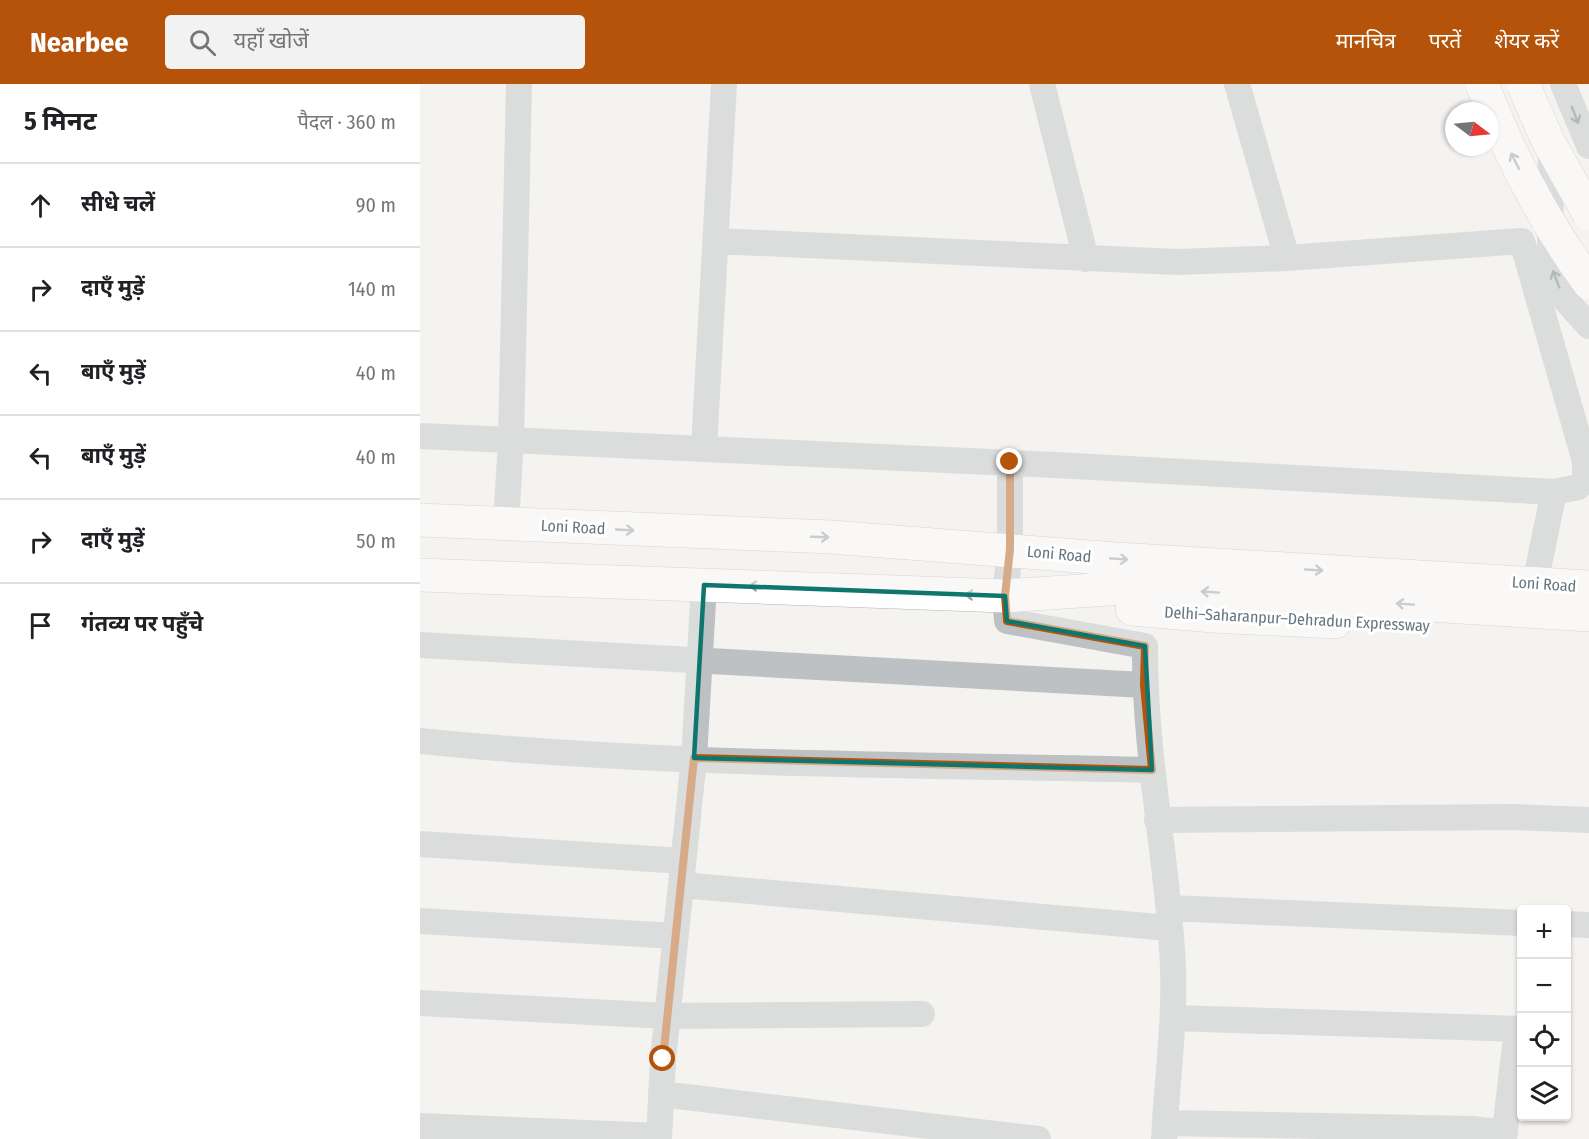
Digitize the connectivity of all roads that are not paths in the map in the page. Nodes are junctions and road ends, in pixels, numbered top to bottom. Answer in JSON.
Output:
{"nodes":[{"id":1,"x":519,"y":84,"type":"edge"},
{"id":2,"x":723,"y":84,"type":"edge"},
{"id":3,"x":1042,"y":84,"type":"edge"},
{"id":4,"x":1237,"y":84,"type":"edge"},
{"id":5,"x":1482,"y":84,"type":"edge"},
{"id":6,"x":1523,"y":84,"type":"edge"},
{"id":7,"x":1539,"y":84,"type":"edge"},
{"id":8,"x":1563,"y":84,"type":"edge"},
{"id":9,"x":1589,"y":146,"type":"edge"},
{"id":10,"x":1589,"y":214,"type":"edge"},
{"id":11,"x":716,"y":240,"type":"junction"},
{"id":12,"x":1287,"y":258,"type":"junction"},
{"id":13,"x":1086,"y":259,"type":"junction"},
{"id":14,"x":1589,"y":283,"type":"edge"},
{"id":15,"x":1589,"y":326,"type":"edge"},
{"id":16,"x":420,"y":436,"type":"edge"},
{"id":17,"x":511,"y":440,"type":"junction"},
{"id":18,"x":704,"y":448,"type":"junction"},
{"id":19,"x":1010,"y":462,"type":"junction"},
{"id":20,"x":1554,"y":492,"type":"junction"},
{"id":21,"x":420,"y":520,"type":"edge"},
{"id":22,"x":506,"y":523,"type":"junction"},
{"id":23,"x":1010,"y":549,"type":"junction"},
{"id":24,"x":420,"y":574,"type":"edge"},
{"id":25,"x":1535,"y":583,"type":"junction"},
{"id":26,"x":704,"y":585,"type":"junction"},
{"id":27,"x":1589,"y":587,"type":"edge"},
{"id":28,"x":1005,"y":596,"type":"junction"},
{"id":29,"x":1589,"y":615,"type":"edge"},
{"id":30,"x":1589,"y":633,"type":"edge"},
{"id":31,"x":420,"y":645,"type":"edge"},
{"id":32,"x":699,"y":660,"type":"junction"},
{"id":33,"x":1144,"y":685,"type":"junction"},
{"id":34,"x":420,"y":741,"type":"edge"},
{"id":35,"x":694,"y":758,"type":"junction"},
{"id":36,"x":1152,"y":770,"type":"junction"},
{"id":37,"x":1157,"y":820,"type":"junction"},
{"id":38,"x":1589,"y":820,"type":"edge"},
{"id":39,"x":420,"y":844,"type":"edge"},
{"id":40,"x":682,"y":873,"type":"junction"},
{"id":41,"x":1170,"y":918,"type":"junction"},
{"id":42,"x":420,"y":921,"type":"edge"},
{"id":43,"x":1517,"y":922,"type":"edge"},
{"id":44,"x":1571,"y":924,"type":"edge"},
{"id":45,"x":1589,"y":925,"type":"edge"},
{"id":46,"x":675,"y":936,"type":"junction"},
{"id":47,"x":420,"y":1003,"type":"edge"},
{"id":48,"x":922,"y":1014,"type":"dead end"},
{"id":49,"x":667,"y":1016,"type":"junction"},
{"id":50,"x":1173,"y":1018,"type":"junction"},
{"id":51,"x":1517,"y":1029,"type":"edge"},
{"id":52,"x":1517,"y":1043,"type":"edge"},
{"id":53,"x":661,"y":1094,"type":"junction"},
{"id":54,"x":420,"y":1126,"type":"edge"},
{"id":55,"x":1164,"y":1131,"type":"edge"},
{"id":56,"x":1504,"y":1136,"type":"edge"},
{"id":57,"x":659,"y":1138,"type":"edge"},
{"id":58,"x":1038,"y":1139,"type":"edge"}],
"edges":[{"from":1,"to":17,"type":"street"},
{"from":2,"to":11,"type":"street"},
{"from":3,"to":13,"type":"street"},
{"from":4,"to":12,"type":"street"},
{"from":14,"to":5,"type":"highway","one_way":true,"bridge":true},
{"from":6,"to":10,"type":"highway","bridge":true},
{"from":15,"to":7,"type":"street","one_way":true},
{"from":8,"to":9,"type":"street","one_way":true},
{"from":11,"to":13,"type":"street"},
{"from":11,"to":18,"type":"street"},
{"from":12,"to":13,"type":"street"},
{"from":12,"to":20,"type":"street"},
{"from":16,"to":17,"type":"street"},
{"from":17,"to":18,"type":"street"},
{"from":17,"to":22,"type":"street"},
{"from":18,"to":19,"type":"street"},
{"from":19,"to":20,"type":"street"},
{"from":19,"to":23,"type":"street"},
{"from":20,"to":25,"type":"street"},
{"from":21,"to":22,"type":"highway","name":"Loni Road"},
{"from":22,"to":23,"type":"highway","name":"Loni Road","one_way":true},
{"from":23,"to":25,"type":"highway","name":"Loni Road","one_way":true},
{"from":23,"to":28,"type":"street"},
{"from":24,"to":26,"type":"highway","name":"Loni Road"},
{"from":25,"to":27,"type":"highway","name":"Loni Road"},
{"from":28,"to":26,"type":"highway","name":"Loni Road","one_way":true},
{"from":26,"to":32,"type":"street"},
{"from":29,"to":28,"type":"highway","name":"Loni Road","one_way":true},
{"from":28,"to":30,"type":"highway","name":"Delhi–Saharanpur–Dehradun Expressway"},
{"from":28,"to":33,"type":"street"},
{"from":31,"to":32,"type":"street"},
{"from":32,"to":33,"type":"street"},
{"from":32,"to":35,"type":"street"},
{"from":33,"to":36,"type":"street"},
{"from":34,"to":35,"type":"street"},
{"from":35,"to":36,"type":"street"},
{"from":35,"to":40,"type":"street"},
{"from":36,"to":37,"type":"street"},
{"from":37,"to":38,"type":"street"},
{"from":37,"to":41,"type":"street"},
{"from":39,"to":40,"type":"street"},
{"from":40,"to":41,"type":"street"},
{"from":40,"to":46,"type":"street"},
{"from":41,"to":43,"type":"street"},
{"from":41,"to":50,"type":"street"},
{"from":42,"to":46,"type":"street"},
{"from":44,"to":45,"type":"street"},
{"from":46,"to":49,"type":"street"},
{"from":47,"to":49,"type":"street"},
{"from":48,"to":49,"type":"street"},
{"from":49,"to":53,"type":"street"},
{"from":50,"to":51,"type":"street"},
{"from":50,"to":55,"type":"street"},
{"from":52,"to":56,"type":"street"},
{"from":53,"to":57,"type":"street"},
{"from":53,"to":58,"type":"street"},
{"from":54,"to":57,"type":"street"},
{"from":55,"to":56,"type":"street"}]}
